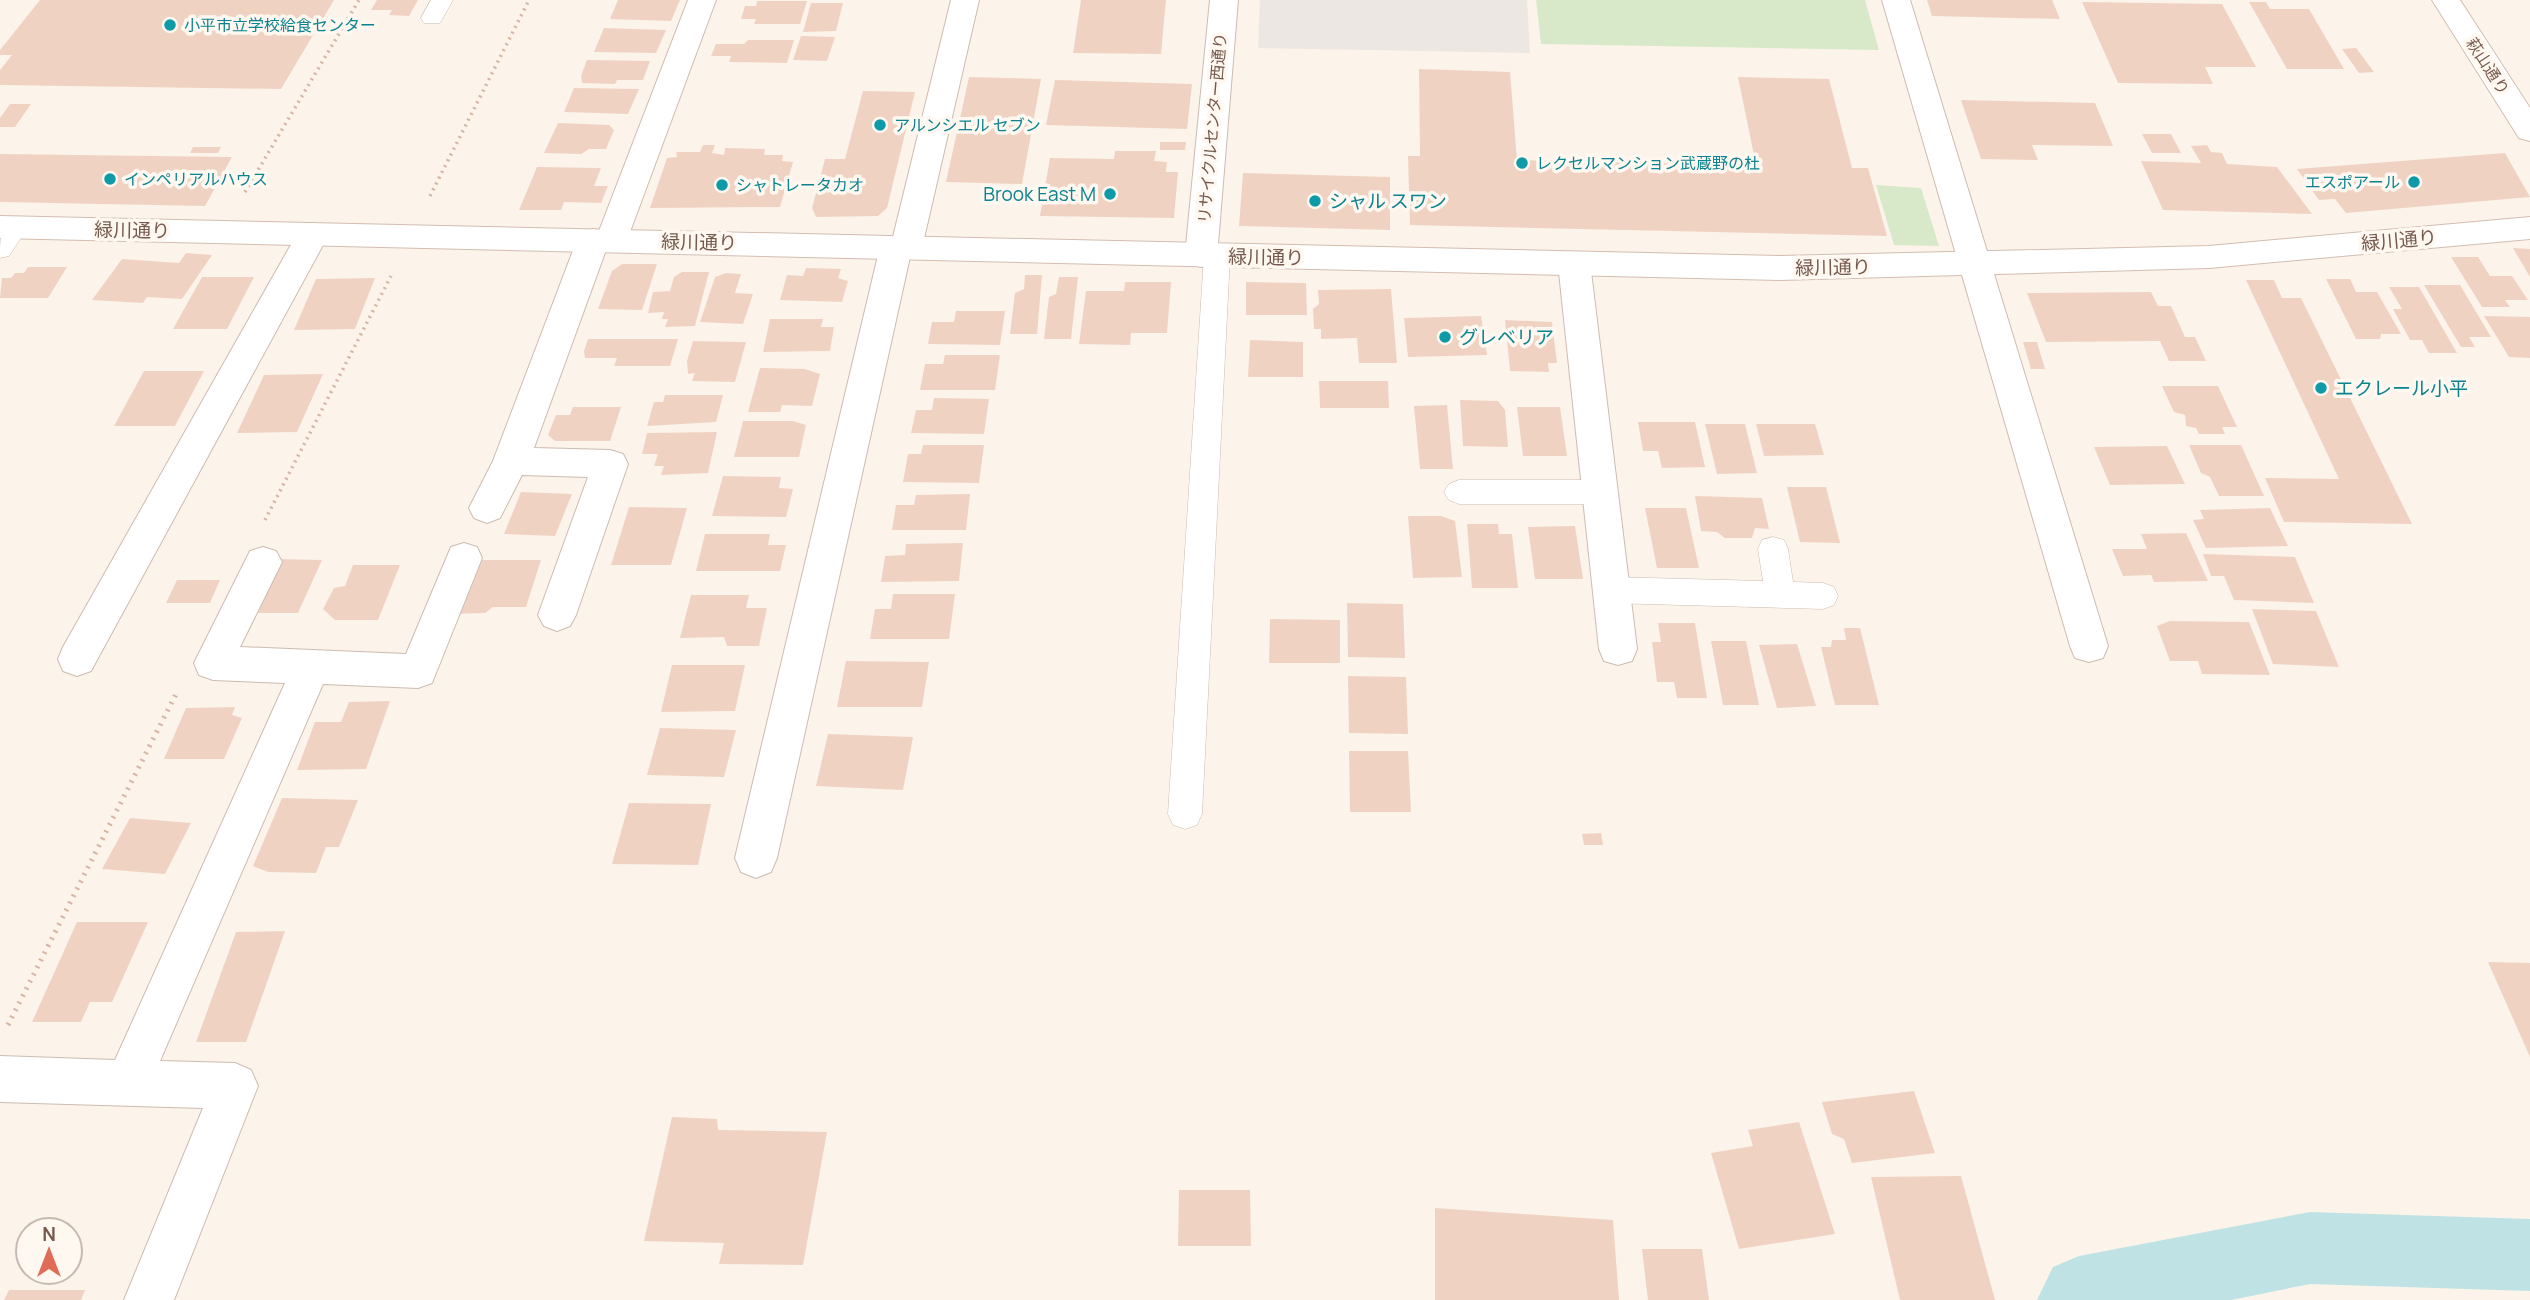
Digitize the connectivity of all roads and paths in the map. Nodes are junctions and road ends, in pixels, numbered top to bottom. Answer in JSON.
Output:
{"nodes":[{"id":1,"x":359,"y":0,"type":"edge"},
{"id":2,"x":528,"y":0,"type":"edge"},
{"id":3,"x":702,"y":0,"type":"edge"},
{"id":4,"x":965,"y":0,"type":"edge"},
{"id":5,"x":1224,"y":0,"type":"edge"},
{"id":6,"x":1896,"y":0,"type":"edge"},
{"id":7,"x":2446,"y":0,"type":"edge"},
{"id":8,"x":2530,"y":131,"type":"edge"},
{"id":9,"x":242,"y":195,"type":"dead end"},
{"id":10,"x":2530,"y":228,"type":"edge"},
{"id":11,"x":5,"y":234,"type":"edge"},
{"id":12,"x":313,"y":234,"type":"junction"},
{"id":13,"x":411,"y":235,"type":"junction"},
{"id":14,"x":602,"y":240,"type":"junction"},
{"id":15,"x":901,"y":247,"type":"junction"},
{"id":16,"x":1209,"y":256,"type":"junction"},
{"id":17,"x":1574,"y":263,"type":"junction"},
{"id":18,"x":1975,"y":265,"type":"junction"},
{"id":19,"x":511,"y":461,"type":"junction"},
{"id":20,"x":1459,"y":492,"type":"dead end"},
{"id":21,"x":1601,"y":492,"type":"junction"},
{"id":22,"x":487,"y":508,"type":"dead end"},
{"id":23,"x":1773,"y":549,"type":"dead end"},
{"id":24,"x":464,"y":558,"type":"dead end"},
{"id":25,"x":263,"y":562,"type":"dead end"},
{"id":26,"x":1611,"y":590,"type":"junction"},
{"id":27,"x":1780,"y":594,"type":"junction"},
{"id":28,"x":1823,"y":596,"type":"dead end"},
{"id":29,"x":557,"y":615,"type":"dead end"},
{"id":30,"x":2089,"y":646,"type":"dead end"},
{"id":31,"x":1618,"y":649,"type":"dead end"},
{"id":32,"x":76,"y":659,"type":"dead end"},
{"id":33,"x":311,"y":667,"type":"junction"},
{"id":34,"x":1185,"y":814,"type":"dead end"},
{"id":35,"x":756,"y":858,"type":"dead end"},
{"id":36,"x":0,"y":1079,"type":"edge"},
{"id":37,"x":128,"y":1083,"type":"junction"},
{"id":38,"x":149,"y":1300,"type":"edge"}],
"edges":[{"from":1,"to":9,"type":"path"},
{"from":2,"to":13,"type":"path"},
{"from":3,"to":14,"type":"street"},
{"from":4,"to":15,"type":"street"},
{"from":5,"to":16,"type":"street","name":"リサイクルセンター西通り"},
{"from":6,"to":18,"type":"street"},
{"from":7,"to":8,"type":"street","name":"萩山通り"},
{"from":10,"to":18,"type":"street","name":"緑川通り"},
{"from":11,"to":12,"type":"street","name":"緑川通り"},
{"from":12,"to":13,"type":"street","name":"緑川通り"},
{"from":12,"to":32,"type":"street"},
{"from":13,"to":14,"type":"street","name":"緑川通り"},
{"from":14,"to":15,"type":"street","name":"緑川通り"},
{"from":14,"to":19,"type":"street"},
{"from":15,"to":16,"type":"street","name":"緑川通り"},
{"from":15,"to":35,"type":"street"},
{"from":16,"to":17,"type":"street","name":"緑川通り"},
{"from":16,"to":34,"type":"lane"},
{"from":17,"to":18,"type":"street","name":"緑川通り"},
{"from":17,"to":21,"type":"street"},
{"from":18,"to":30,"type":"street"},
{"from":19,"to":22,"type":"street"},
{"from":19,"to":29,"type":"street"},
{"from":20,"to":21,"type":"lane"},
{"from":21,"to":26,"type":"street"},
{"from":23,"to":27,"type":"lane"},
{"from":24,"to":33,"type":"street"},
{"from":25,"to":33,"type":"street"},
{"from":26,"to":27,"type":"lane"},
{"from":26,"to":31,"type":"street"},
{"from":27,"to":28,"type":"lane"},
{"from":33,"to":37,"type":"street"},
{"from":36,"to":37,"type":"street"},
{"from":37,"to":38,"type":"street"}]}
